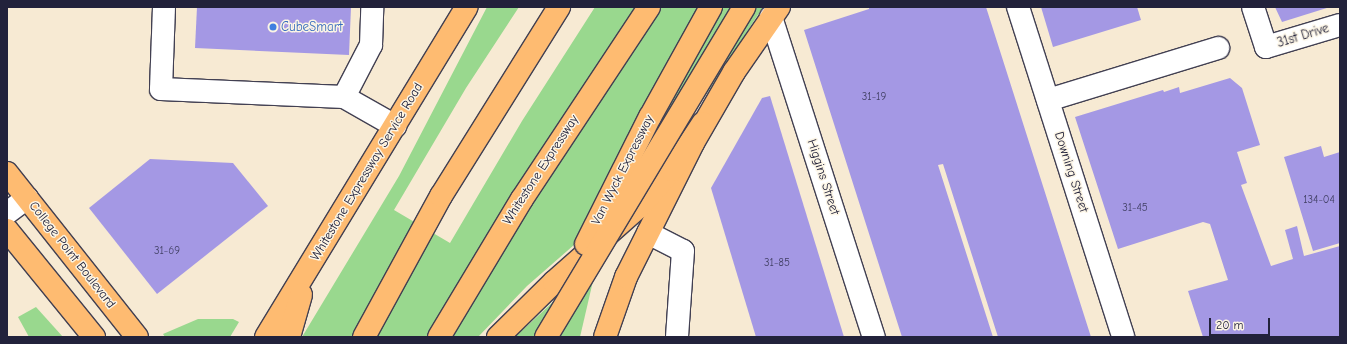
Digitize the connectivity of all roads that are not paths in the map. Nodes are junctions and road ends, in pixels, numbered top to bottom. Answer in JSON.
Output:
{"nodes":[{"id":1,"x":164,"y":7,"type":"edge"},
{"id":2,"x":372,"y":7,"type":"edge"},
{"id":3,"x":468,"y":7,"type":"edge"},
{"id":4,"x":559,"y":7,"type":"edge"},
{"id":5,"x":649,"y":7,"type":"edge"},
{"id":6,"x":711,"y":7,"type":"edge"},
{"id":7,"x":744,"y":7,"type":"edge"},
{"id":8,"x":1018,"y":7,"type":"edge"},
{"id":9,"x":1253,"y":7,"type":"edge"},
{"id":10,"x":775,"y":12,"type":"edge"},
{"id":11,"x":1340,"y":25,"type":"edge"},
{"id":12,"x":1218,"y":48,"type":"dead end"},
{"id":13,"x":344,"y":97,"type":"junction"},
{"id":14,"x":1048,"y":100,"type":"junction"},
{"id":15,"x":703,"y":123,"type":"junction"},
{"id":16,"x":395,"y":126,"type":"junction"},
{"id":17,"x":7,"y":172,"type":"edge"},
{"id":18,"x":27,"y":198,"type":"junction"},
{"id":19,"x":7,"y":213,"type":"edge"},
{"id":20,"x":7,"y":230,"type":"edge"},
{"id":21,"x":648,"y":233,"type":"junction"},
{"id":22,"x":316,"y":256,"type":"junction"},
{"id":23,"x":626,"y":278,"type":"junction"},
{"id":24,"x":94,"y":337,"type":"edge"},
{"id":25,"x":137,"y":337,"type":"edge"},
{"id":26,"x":266,"y":337,"type":"edge"},
{"id":27,"x":289,"y":337,"type":"edge"},
{"id":28,"x":364,"y":337,"type":"edge"},
{"id":29,"x":439,"y":337,"type":"edge"},
{"id":30,"x":498,"y":337,"type":"edge"},
{"id":31,"x":540,"y":337,"type":"edge"},
{"id":32,"x":546,"y":337,"type":"edge"},
{"id":33,"x":596,"y":337,"type":"edge"},
{"id":34,"x":606,"y":337,"type":"edge"},
{"id":35,"x":677,"y":337,"type":"edge"},
{"id":36,"x":874,"y":337,"type":"edge"},
{"id":37,"x":1123,"y":337,"type":"edge"}],
"edges":[{"from":1,"to":13,"type":"street"},
{"from":2,"to":13,"type":"street"},
{"from":3,"to":16,"type":"main road","name":"Whitestone Expressway Service Road"},
{"from":4,"to":28,"type":"main road"},
{"from":5,"to":29,"type":"main road","name":"Whitestone Expressway"},
{"from":6,"to":31,"type":"main road","name":"Van Wyck Expressway","bridge":true},
{"from":7,"to":32,"type":"main road","bridge":true},
{"from":8,"to":14,"type":"street","name":"Downing Street"},
{"from":9,"to":11,"type":"street","name":"31st Drive"},
{"from":10,"to":15,"type":"main road"},
{"from":10,"to":36,"type":"street","name":"Higgins Street"},
{"from":12,"to":14,"type":"street"},
{"from":13,"to":16,"type":"street"},
{"from":14,"to":37,"type":"street","name":"Downing Street"},
{"from":15,"to":21,"type":"main road"},
{"from":15,"to":30,"type":"main road"},
{"from":16,"to":22,"type":"main road","name":"Whitestone Expressway Service Road"},
{"from":17,"to":18,"type":"main road","name":"College Point Boulevard"},
{"from":18,"to":19,"type":"street"},
{"from":18,"to":25,"type":"main road","name":"College Point Boulevard"},
{"from":20,"to":24,"type":"main road"},
{"from":21,"to":23,"type":"main road"},
{"from":21,"to":35,"type":"street"},
{"from":22,"to":26,"type":"main road","name":"Whitestone Expressway Service Road"},
{"from":22,"to":27,"type":"main road"},
{"from":23,"to":33,"type":"main road"},
{"from":23,"to":34,"type":"main road"}]}
